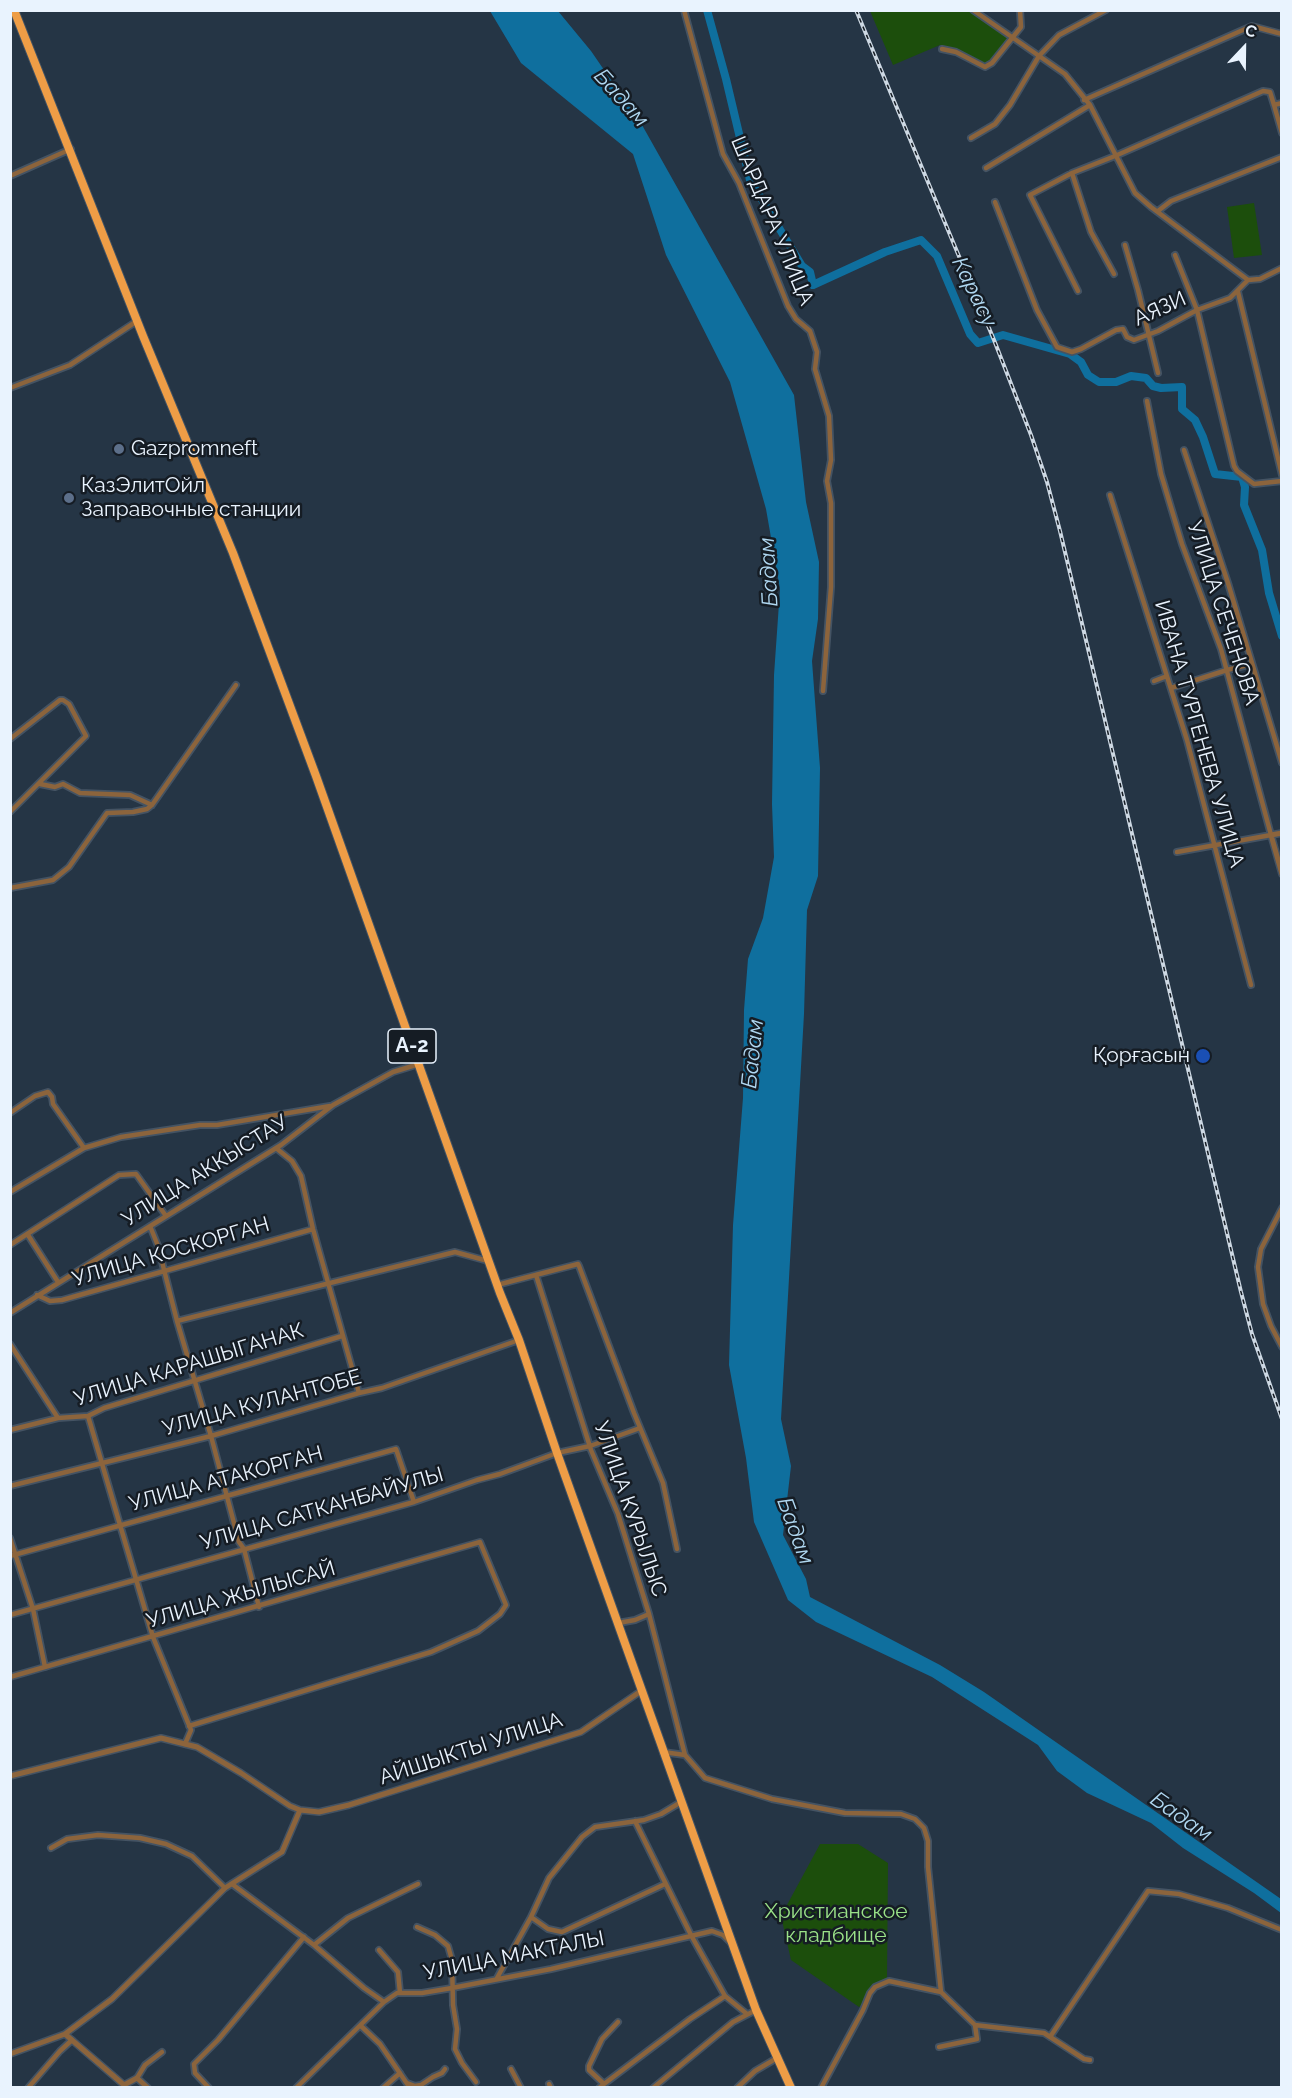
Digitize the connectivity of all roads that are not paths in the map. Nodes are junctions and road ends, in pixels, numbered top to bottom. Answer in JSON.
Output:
{"nodes":[{"id":1,"x":14,"y":10,"type":"edge"},
{"id":2,"x":684,"y":10,"type":"edge"},
{"id":3,"x":973,"y":10,"type":"edge"},
{"id":4,"x":1020,"y":10,"type":"edge"},
{"id":5,"x":1106,"y":10,"type":"edge"},
{"id":6,"x":1281,"y":34,"type":"edge"},
{"id":7,"x":1013,"y":38,"type":"junction"},
{"id":8,"x":942,"y":50,"type":"dead end"},
{"id":9,"x":1039,"y":56,"type":"junction"},
{"id":10,"x":1084,"y":100,"type":"junction"},
{"id":11,"x":1281,"y":103,"type":"edge"},
{"id":12,"x":1090,"y":105,"type":"junction"},
{"id":13,"x":1274,"y":105,"type":"junction"},
{"id":14,"x":1281,"y":133,"type":"edge"},
{"id":15,"x":971,"y":138,"type":"dead end"},
{"id":16,"x":71,"y":149,"type":"junction"},
{"id":17,"x":1115,"y":156,"type":"junction"},
{"id":18,"x":1281,"y":157,"type":"edge"},
{"id":19,"x":986,"y":168,"type":"dead end"},
{"id":20,"x":1072,"y":173,"type":"junction"},
{"id":21,"x":10,"y":176,"type":"edge"},
{"id":22,"x":995,"y":202,"type":"dead end"},
{"id":23,"x":1158,"y":212,"type":"junction"},
{"id":24,"x":1125,"y":245,"type":"dead end"},
{"id":25,"x":1175,"y":255,"type":"dead end"},
{"id":26,"x":1281,"y":268,"type":"edge"},
{"id":27,"x":1276,"y":272,"type":"junction"},
{"id":28,"x":1114,"y":274,"type":"dead end"},
{"id":29,"x":1281,"y":278,"type":"edge"},
{"id":30,"x":1248,"y":280,"type":"junction"},
{"id":31,"x":1078,"y":291,"type":"dead end"},
{"id":32,"x":1238,"y":292,"type":"junction"},
{"id":33,"x":1197,"y":310,"type":"junction"},
{"id":34,"x":137,"y":321,"type":"junction"},
{"id":35,"x":1150,"y":334,"type":"junction"},
{"id":36,"x":1158,"y":373,"type":"dead end"},
{"id":37,"x":10,"y":388,"type":"edge"},
{"id":38,"x":1147,"y":400,"type":"dead end"},
{"id":39,"x":1184,"y":450,"type":"dead end"},
{"id":40,"x":1281,"y":475,"type":"edge"},
{"id":41,"x":1281,"y":481,"type":"edge"},
{"id":42,"x":1110,"y":495,"type":"dead end"},
{"id":43,"x":1252,"y":664,"type":"junction"},
{"id":44,"x":1227,"y":670,"type":"junction"},
{"id":45,"x":1167,"y":676,"type":"junction"},
{"id":46,"x":1154,"y":681,"type":"dead end"},
{"id":47,"x":236,"y":685,"type":"dead end"},
{"id":48,"x":1171,"y":688,"type":"junction"},
{"id":49,"x":824,"y":691,"type":"dead end"},
{"id":50,"x":10,"y":739,"type":"edge"},
{"id":51,"x":1281,"y":763,"type":"edge"},
{"id":52,"x":40,"y":784,"type":"junction"},
{"id":53,"x":152,"y":806,"type":"junction"},
{"id":54,"x":10,"y":812,"type":"edge"},
{"id":55,"x":1281,"y":833,"type":"edge"},
{"id":56,"x":1271,"y":835,"type":"junction"},
{"id":57,"x":1215,"y":845,"type":"junction"},
{"id":58,"x":1177,"y":852,"type":"dead end"},
{"id":59,"x":1281,"y":874,"type":"edge"},
{"id":60,"x":10,"y":888,"type":"edge"},
{"id":61,"x":1251,"y":985,"type":"dead end"},
{"id":62,"x":418,"y":1064,"type":"junction"},
{"id":63,"x":333,"y":1105,"type":"junction"},
{"id":64,"x":10,"y":1113,"type":"edge"},
{"id":65,"x":84,"y":1148,"type":"junction"},
{"id":66,"x":276,"y":1149,"type":"junction"},
{"id":67,"x":10,"y":1192,"type":"edge"},
{"id":68,"x":1281,"y":1208,"type":"edge"},
{"id":69,"x":166,"y":1216,"type":"junction"},
{"id":70,"x":150,"y":1226,"type":"junction"},
{"id":71,"x":313,"y":1229,"type":"junction"},
{"id":72,"x":28,"y":1235,"type":"junction"},
{"id":73,"x":10,"y":1245,"type":"edge"},
{"id":74,"x":489,"y":1261,"type":"junction"},
{"id":75,"x":164,"y":1270,"type":"junction"},
{"id":76,"x":536,"y":1275,"type":"junction"},
{"id":77,"x":58,"y":1282,"type":"junction"},
{"id":78,"x":328,"y":1283,"type":"junction"},
{"id":79,"x":497,"y":1286,"type":"junction"},
{"id":80,"x":38,"y":1295,"type":"junction"},
{"id":81,"x":10,"y":1312,"type":"edge"},
{"id":82,"x":177,"y":1321,"type":"junction"},
{"id":83,"x":342,"y":1336,"type":"junction"},
{"id":84,"x":519,"y":1340,"type":"junction"},
{"id":85,"x":10,"y":1344,"type":"edge"},
{"id":86,"x":1281,"y":1347,"type":"edge"},
{"id":87,"x":195,"y":1382,"type":"junction"},
{"id":88,"x":359,"y":1393,"type":"junction"},
{"id":89,"x":88,"y":1416,"type":"junction"},
{"id":90,"x":58,"y":1418,"type":"junction"},
{"id":91,"x":640,"y":1428,"type":"junction"},
{"id":92,"x":10,"y":1430,"type":"edge"},
{"id":93,"x":211,"y":1436,"type":"junction"},
{"id":94,"x":590,"y":1446,"type":"junction"},
{"id":95,"x":557,"y":1453,"type":"junction"},
{"id":96,"x":101,"y":1462,"type":"junction"},
{"id":97,"x":10,"y":1486,"type":"edge"},
{"id":98,"x":228,"y":1497,"type":"junction"},
{"id":99,"x":414,"y":1502,"type":"junction"},
{"id":100,"x":120,"y":1525,"type":"junction"},
{"id":101,"x":10,"y":1538,"type":"edge"},
{"id":102,"x":244,"y":1549,"type":"junction"},
{"id":103,"x":677,"y":1549,"type":"dead end"},
{"id":104,"x":13,"y":1555,"type":"edge"},
{"id":105,"x":136,"y":1580,"type":"junction"},
{"id":106,"x":258,"y":1607,"type":"junction"},
{"id":107,"x":33,"y":1609,"type":"junction"},
{"id":108,"x":649,"y":1614,"type":"junction"},
{"id":109,"x":10,"y":1615,"type":"edge"},
{"id":110,"x":617,"y":1623,"type":"junction"},
{"id":111,"x":153,"y":1637,"type":"junction"},
{"id":112,"x":45,"y":1667,"type":"junction"},
{"id":113,"x":10,"y":1677,"type":"edge"},
{"id":114,"x":641,"y":1691,"type":"junction"},
{"id":115,"x":189,"y":1726,"type":"junction"},
{"id":116,"x":185,"y":1744,"type":"junction"},
{"id":117,"x":663,"y":1752,"type":"junction"},
{"id":118,"x":685,"y":1755,"type":"junction"},
{"id":119,"x":10,"y":1776,"type":"edge"},
{"id":120,"x":681,"y":1802,"type":"junction"},
{"id":121,"x":300,"y":1810,"type":"junction"},
{"id":122,"x":635,"y":1821,"type":"junction"},
{"id":123,"x":51,"y":1848,"type":"dead end"},
{"id":124,"x":232,"y":1884,"type":"junction"},
{"id":125,"x":418,"y":1884,"type":"dead end"},
{"id":126,"x":665,"y":1884,"type":"junction"},
{"id":127,"x":225,"y":1888,"type":"junction"},
{"id":128,"x":531,"y":1917,"type":"junction"},
{"id":129,"x":417,"y":1926,"type":"dead end"},
{"id":130,"x":1281,"y":1930,"type":"edge"},
{"id":131,"x":691,"y":1935,"type":"junction"},
{"id":132,"x":304,"y":1937,"type":"junction"},
{"id":133,"x":314,"y":1945,"type":"junction"},
{"id":134,"x":733,"y":1945,"type":"junction"},
{"id":135,"x":379,"y":1950,"type":"dead end"},
{"id":136,"x":497,"y":1978,"type":"junction"},
{"id":137,"x":452,"y":1988,"type":"junction"},
{"id":138,"x":941,"y":1992,"type":"junction"},
{"id":139,"x":400,"y":1993,"type":"junction"},
{"id":140,"x":725,"y":1996,"type":"junction"},
{"id":141,"x":384,"y":2002,"type":"junction"},
{"id":142,"x":756,"y":2010,"type":"junction"},
{"id":143,"x":747,"y":2014,"type":"junction"},
{"id":144,"x":618,"y":2022,"type":"dead end"},
{"id":145,"x":361,"y":2025,"type":"junction"},
{"id":146,"x":975,"y":2025,"type":"junction"},
{"id":147,"x":65,"y":2034,"type":"junction"},
{"id":148,"x":1050,"y":2037,"type":"junction"},
{"id":149,"x":72,"y":2040,"type":"junction"},
{"id":150,"x":939,"y":2047,"type":"dead end"},
{"id":151,"x":162,"y":2052,"type":"dead end"},
{"id":152,"x":10,"y":2054,"type":"edge"},
{"id":153,"x":777,"y":2058,"type":"junction"},
{"id":154,"x":1090,"y":2060,"type":"dead end"},
{"id":155,"x":445,"y":2069,"type":"dead end"},
{"id":156,"x":511,"y":2069,"type":"dead end"},
{"id":157,"x":400,"y":2073,"type":"junction"},
{"id":158,"x":137,"y":2078,"type":"junction"},
{"id":159,"x":476,"y":2082,"type":"dead end"},
{"id":160,"x":408,"y":2085,"type":"edge"},
{"id":161,"x":123,"y":2086,"type":"edge"},
{"id":162,"x":602,"y":2086,"type":"edge"},
{"id":163,"x":28,"y":2088,"type":"edge"},
{"id":164,"x":148,"y":2088,"type":"edge"},
{"id":165,"x":209,"y":2088,"type":"edge"},
{"id":166,"x":296,"y":2088,"type":"edge"},
{"id":167,"x":383,"y":2088,"type":"edge"},
{"id":168,"x":521,"y":2088,"type":"edge"},
{"id":169,"x":653,"y":2088,"type":"edge"},
{"id":170,"x":737,"y":2088,"type":"edge"},
{"id":171,"x":792,"y":2088,"type":"edge"},
{"id":172,"x":820,"y":2088,"type":"edge"}],
"edges":[{"from":1,"to":16,"type":"highway","number":"A-2"},
{"from":2,"to":49,"type":"street","name":"ШАРДАРА УЛИЦА"},
{"from":3,"to":7,"type":"street"},
{"from":4,"to":7,"type":"street"},
{"from":5,"to":9,"type":"street"},
{"from":6,"to":10,"type":"street"},
{"from":7,"to":8,"type":"street"},
{"from":7,"to":9,"type":"street"},
{"from":9,"to":10,"type":"street"},
{"from":9,"to":15,"type":"street"},
{"from":10,"to":12,"type":"street"},
{"from":11,"to":13,"type":"street"},
{"from":12,"to":17,"type":"street"},
{"from":12,"to":19,"type":"street"},
{"from":13,"to":14,"type":"street"},
{"from":13,"to":17,"type":"street"},
{"from":16,"to":21,"type":"street"},
{"from":16,"to":34,"type":"highway","number":"A-2"},
{"from":17,"to":20,"type":"street"},
{"from":17,"to":23,"type":"street"},
{"from":18,"to":23,"type":"street"},
{"from":20,"to":28,"type":"street"},
{"from":20,"to":31,"type":"street"},
{"from":22,"to":35,"type":"street","name":"АЯЗИ"},
{"from":23,"to":30,"type":"street"},
{"from":24,"to":35,"type":"street"},
{"from":25,"to":33,"type":"street"},
{"from":26,"to":27,"type":"street"},
{"from":27,"to":29,"type":"street"},
{"from":27,"to":30,"type":"street"},
{"from":30,"to":32,"type":"street","name":"АЯЗИ"},
{"from":32,"to":33,"type":"street","name":"АЯЗИ"},
{"from":32,"to":40,"type":"street"},
{"from":33,"to":35,"type":"street","name":"АЯЗИ"},
{"from":33,"to":41,"type":"street"},
{"from":34,"to":37,"type":"street"},
{"from":34,"to":62,"type":"highway","number":"A-2"},
{"from":35,"to":36,"type":"street"},
{"from":38,"to":44,"type":"street","name":"УЛИЦА СЕЧЕНОВА"},
{"from":39,"to":43,"type":"street"},
{"from":42,"to":45,"type":"street","name":"ИВАНА ТУРГЕНЕВА УЛИЦА"},
{"from":43,"to":44,"type":"street"},
{"from":43,"to":51,"type":"street"},
{"from":44,"to":48,"type":"street"},
{"from":44,"to":56,"type":"street","name":"УЛИЦА СЕЧЕНОВА"},
{"from":45,"to":46,"type":"street"},
{"from":45,"to":48,"type":"street","name":"ИВАНА ТУРГЕНЕВА УЛИЦА"},
{"from":47,"to":53,"type":"street"},
{"from":48,"to":57,"type":"street","name":"ИВАНА ТУРГЕНЕВА УЛИЦА"},
{"from":50,"to":52,"type":"street"},
{"from":52,"to":53,"type":"street"},
{"from":52,"to":54,"type":"street"},
{"from":53,"to":60,"type":"street"},
{"from":55,"to":56,"type":"street"},
{"from":56,"to":57,"type":"street"},
{"from":56,"to":59,"type":"street","name":"УЛИЦА СЕЧЕНОВА"},
{"from":57,"to":58,"type":"street"},
{"from":57,"to":61,"type":"street","name":"ИВАНА ТУРГЕНЕВА УЛИЦА"},
{"from":62,"to":63,"type":"street","name":"УЛИЦА АККЫСТАУ"},
{"from":62,"to":74,"type":"highway","number":"A-2"},
{"from":63,"to":65,"type":"street"},
{"from":63,"to":66,"type":"street","name":"УЛИЦА АККЫСТАУ"},
{"from":64,"to":65,"type":"street"},
{"from":65,"to":67,"type":"street"},
{"from":66,"to":69,"type":"street","name":"УЛИЦА АККЫСТАУ"},
{"from":66,"to":71,"type":"street"},
{"from":68,"to":86,"type":"street"},
{"from":69,"to":70,"type":"street","name":"УЛИЦА АККЫСТАУ"},
{"from":69,"to":72,"type":"street"},
{"from":70,"to":75,"type":"street"},
{"from":70,"to":77,"type":"street","name":"УЛИЦА АККЫСТАУ"},
{"from":71,"to":75,"type":"street","name":"УЛИЦА КОСКОРГАН"},
{"from":71,"to":78,"type":"street"},
{"from":72,"to":73,"type":"street"},
{"from":72,"to":77,"type":"street","name":"УЛИЦА КОСКОРГАН"},
{"from":74,"to":78,"type":"street"},
{"from":74,"to":79,"type":"highway","number":"A-2"},
{"from":75,"to":80,"type":"street","name":"УЛИЦА КОСКОРГАН"},
{"from":75,"to":82,"type":"street"},
{"from":76,"to":79,"type":"street"},
{"from":76,"to":91,"type":"street"},
{"from":76,"to":94,"type":"street","name":"УЛИЦА КУРЫЛЫС"},
{"from":77,"to":80,"type":"street","name":"УЛИЦА АККЫСТАУ"},
{"from":78,"to":82,"type":"street"},
{"from":78,"to":83,"type":"street"},
{"from":79,"to":84,"type":"highway","number":"A-2"},
{"from":80,"to":81,"type":"street","name":"УЛИЦА АККЫСТАУ"},
{"from":82,"to":87,"type":"street"},
{"from":83,"to":87,"type":"street","name":"УЛИЦА КАРАШЫГАНАК"},
{"from":83,"to":88,"type":"street"},
{"from":84,"to":88,"type":"street","name":"УЛИЦА КУЛАНТОБЕ"},
{"from":84,"to":95,"type":"highway","number":"A-2"},
{"from":85,"to":90,"type":"street"},
{"from":87,"to":89,"type":"street","name":"УЛИЦА КАРАШЫГАНАК"},
{"from":87,"to":93,"type":"street"},
{"from":88,"to":93,"type":"street","name":"УЛИЦА КУЛАНТОБЕ"},
{"from":89,"to":90,"type":"street","name":"УЛИЦА КАРАШЫГАНАК"},
{"from":89,"to":96,"type":"street"},
{"from":90,"to":92,"type":"street","name":"УЛИЦА КАРАШЫГАНАК"},
{"from":91,"to":94,"type":"street","name":"УЛИЦА САТКАНБАЙУЛЫ"},
{"from":91,"to":103,"type":"street"},
{"from":93,"to":96,"type":"street","name":"УЛИЦА КУЛАНТОБЕ"},
{"from":93,"to":98,"type":"street"},
{"from":94,"to":95,"type":"street","name":"УЛИЦА САТКАНБАЙУЛЫ"},
{"from":94,"to":108,"type":"street","name":"УЛИЦА КУРЫЛЫС"},
{"from":95,"to":99,"type":"street","name":"УЛИЦА САТКАНБАЙУЛЫ"},
{"from":95,"to":110,"type":"highway","number":"A-2"},
{"from":96,"to":97,"type":"street","name":"УЛИЦА КУЛАНТОБЕ"},
{"from":96,"to":100,"type":"street"},
{"from":98,"to":99,"type":"street","name":"УЛИЦА АТАКОРГАН"},
{"from":98,"to":100,"type":"street","name":"УЛИЦА АТАКОРГАН"},
{"from":98,"to":102,"type":"street"},
{"from":99,"to":102,"type":"street","name":"УЛИЦА САТКАНБАЙУЛЫ"},
{"from":100,"to":104,"type":"street","name":"УЛИЦА АТАКОРГАН"},
{"from":100,"to":105,"type":"street"},
{"from":101,"to":104,"type":"street"},
{"from":102,"to":105,"type":"street","name":"УЛИЦА САТКАНБАЙУЛЫ"},
{"from":102,"to":106,"type":"street"},
{"from":104,"to":107,"type":"street"},
{"from":105,"to":107,"type":"street","name":"УЛИЦА САТКАНБАЙУЛЫ"},
{"from":105,"to":111,"type":"street"},
{"from":106,"to":111,"type":"street","name":"УЛИЦА ЖЫЛЫСАЙ"},
{"from":106,"to":115,"type":"street","name":"УЛИЦА ЖЫЛЫСАЙ"},
{"from":107,"to":109,"type":"street","name":"УЛИЦА САТКАНБАЙУЛЫ"},
{"from":107,"to":112,"type":"street"},
{"from":108,"to":110,"type":"street"},
{"from":108,"to":118,"type":"street","name":"УЛИЦА КУРЫЛЫС"},
{"from":110,"to":114,"type":"highway","number":"A-2"},
{"from":111,"to":112,"type":"street","name":"УЛИЦА ЖЫЛЫСАЙ"},
{"from":111,"to":115,"type":"street"},
{"from":112,"to":113,"type":"street","name":"УЛИЦА ЖЫЛЫСАЙ"},
{"from":114,"to":117,"type":"highway","number":"A-2"},
{"from":114,"to":121,"type":"street","name":"АЙШЫКТЫ УЛИЦА"},
{"from":115,"to":116,"type":"street"},
{"from":116,"to":119,"type":"street","name":"АЙШЫКТЫ УЛИЦА"},
{"from":116,"to":121,"type":"street","name":"АЙШЫКТЫ УЛИЦА"},
{"from":117,"to":118,"type":"street"},
{"from":117,"to":120,"type":"highway","number":"A-2"},
{"from":118,"to":138,"type":"street"},
{"from":120,"to":122,"type":"street"},
{"from":120,"to":134,"type":"highway","number":"A-2"},
{"from":121,"to":124,"type":"street"},
{"from":122,"to":126,"type":"street"},
{"from":122,"to":128,"type":"street"},
{"from":123,"to":127,"type":"street"},
{"from":124,"to":127,"type":"street"},
{"from":124,"to":132,"type":"street"},
{"from":125,"to":133,"type":"street"},
{"from":126,"to":128,"type":"street"},
{"from":126,"to":131,"type":"street"},
{"from":127,"to":147,"type":"street"},
{"from":128,"to":136,"type":"street"},
{"from":129,"to":137,"type":"street"},
{"from":130,"to":148,"type":"street"},
{"from":131,"to":134,"type":"street","name":"УЛИЦА МАКТАЛЫ"},
{"from":131,"to":136,"type":"street","name":"УЛИЦА МАКТАЛЫ"},
{"from":131,"to":140,"type":"street"},
{"from":132,"to":133,"type":"street"},
{"from":132,"to":165,"type":"street"},
{"from":133,"to":141,"type":"street"},
{"from":134,"to":142,"type":"highway","number":"A-2"},
{"from":135,"to":139,"type":"street"},
{"from":136,"to":137,"type":"street","name":"УЛИЦА МАКТАЛЫ"},
{"from":137,"to":139,"type":"street","name":"УЛИЦА МАКТАЛЫ"},
{"from":137,"to":159,"type":"street"},
{"from":138,"to":146,"type":"street"},
{"from":138,"to":172,"type":"street"},
{"from":139,"to":141,"type":"street","name":"УЛИЦА МАКТАЛЫ"},
{"from":140,"to":143,"type":"street"},
{"from":140,"to":162,"type":"street"},
{"from":141,"to":145,"type":"street","name":"УЛИЦА МАКТАЛЫ"},
{"from":142,"to":143,"type":"street"},
{"from":142,"to":153,"type":"highway","number":"A-2"},
{"from":143,"to":169,"type":"street"},
{"from":144,"to":162,"type":"street"},
{"from":145,"to":157,"type":"street"},
{"from":145,"to":166,"type":"street","name":"УЛИЦА МАКТАЛЫ"},
{"from":146,"to":148,"type":"street"},
{"from":146,"to":150,"type":"street"},
{"from":147,"to":149,"type":"street"},
{"from":147,"to":152,"type":"street"},
{"from":148,"to":154,"type":"street"},
{"from":149,"to":161,"type":"street"},
{"from":149,"to":163,"type":"street"},
{"from":151,"to":158,"type":"street"},
{"from":153,"to":170,"type":"street"},
{"from":153,"to":171,"type":"highway","number":"A-2"},
{"from":155,"to":160,"type":"street"},
{"from":156,"to":168,"type":"street"},
{"from":157,"to":160,"type":"street"},
{"from":157,"to":167,"type":"street"},
{"from":158,"to":161,"type":"street"},
{"from":158,"to":164,"type":"street"}]}
